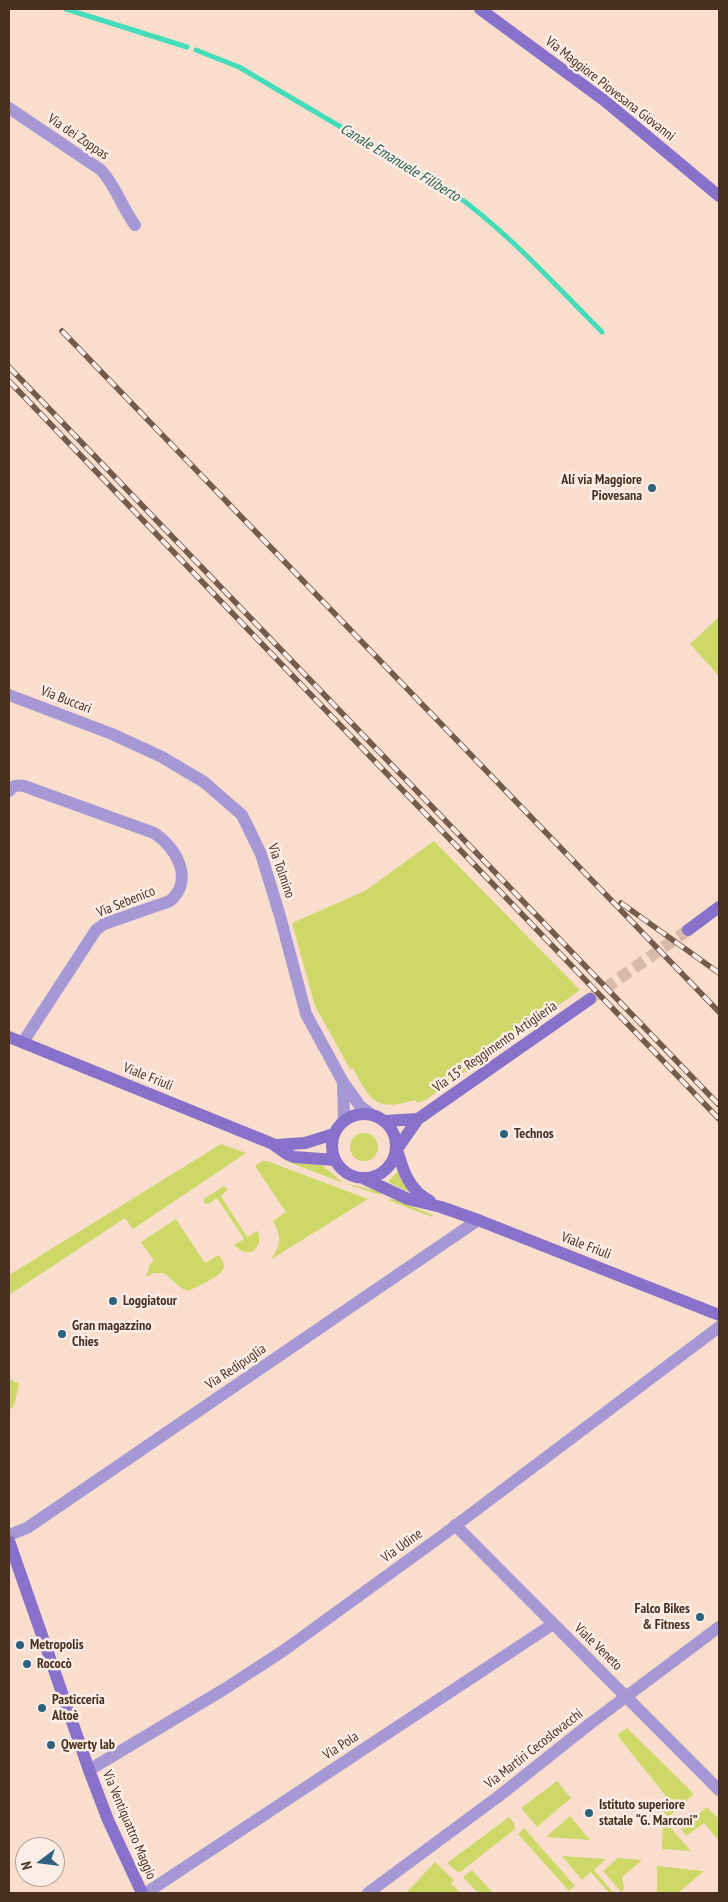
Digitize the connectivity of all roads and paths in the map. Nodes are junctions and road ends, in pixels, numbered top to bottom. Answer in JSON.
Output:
{"nodes":[{"id":1,"x":480,"y":9,"type":"edge"},
{"id":2,"x":9,"y":108,"type":"edge"},
{"id":3,"x":719,"y":196,"type":"edge"},
{"id":4,"x":135,"y":225,"type":"dead end"},
{"id":5,"x":9,"y":695,"type":"edge"},
{"id":6,"x":112,"y":734,"type":"joint"},
{"id":7,"x":9,"y":791,"type":"edge"},
{"id":8,"x":719,"y":907,"type":"edge"},
{"id":9,"x":688,"y":930,"type":"tunnel mouth"},
{"id":10,"x":590,"y":999,"type":"tunnel mouth"},
{"id":11,"x":9,"y":1036,"type":"edge"},
{"id":12,"x":24,"y":1042,"type":"junction"},
{"id":13,"x":343,"y":1082,"type":"junction"},
{"id":14,"x":371,"y":1114,"type":"junction"},
{"id":15,"x":418,"y":1119,"type":"junction"},
{"id":16,"x":344,"y":1120,"type":"junction"},
{"id":17,"x":385,"y":1121,"type":"junction"},
{"id":18,"x":334,"y":1134,"type":"junction"},
{"id":19,"x":276,"y":1145,"type":"junction"},
{"id":20,"x":396,"y":1149,"type":"junction"},
{"id":21,"x":335,"y":1160,"type":"junction"},
{"id":22,"x":365,"y":1178,"type":"junction"},
{"id":23,"x":441,"y":1207,"type":"junction"},
{"id":24,"x":478,"y":1220,"type":"junction"},
{"id":25,"x":719,"y":1314,"type":"edge"},
{"id":26,"x":719,"y":1327,"type":"edge"},
{"id":27,"x":456,"y":1525,"type":"junction"},
{"id":28,"x":9,"y":1535,"type":"edge"},
{"id":29,"x":9,"y":1541,"type":"edge"},
{"id":30,"x":553,"y":1624,"type":"junction"},
{"id":31,"x":719,"y":1627,"type":"edge"},
{"id":32,"x":627,"y":1696,"type":"junction"},
{"id":33,"x":89,"y":1770,"type":"junction"},
{"id":34,"x":719,"y":1790,"type":"edge"},
{"id":35,"x":144,"y":1893,"type":"edge"},
{"id":36,"x":368,"y":1893,"type":"edge"}],
"edges":[{"from":1,"to":3,"type":"street","name":"Via Maggiore Piovesana Giovanni"},
{"from":2,"to":4,"type":"street","name":"Via dei Zoppas"},
{"from":5,"to":6,"type":"street","name":"Via Buccari"},
{"from":6,"to":13,"type":"street","name":"Via Tolmino"},
{"from":7,"to":12,"type":"street","name":"Via Sebenico"},
{"from":8,"to":9,"type":"street"},
{"from":10,"to":15,"type":"street","name":"Via 15° Reggimento Artiglieria"},
{"from":11,"to":12,"type":"street","name":"Viale Friuli"},
{"from":12,"to":19,"type":"street","name":"Viale Friuli"},
{"from":13,"to":14,"type":"street","name":"Via Tolmino"},
{"from":13,"to":16,"type":"street","name":"Via Tolmino"},
{"from":14,"to":16,"type":"street"},
{"from":14,"to":17,"type":"street"},
{"from":15,"to":17,"type":"street"},
{"from":15,"to":20,"type":"street"},
{"from":16,"to":18,"type":"street"},
{"from":17,"to":20,"type":"street"},
{"from":18,"to":19,"type":"street","name":"Viale Friuli"},
{"from":18,"to":21,"type":"street"},
{"from":19,"to":21,"type":"street","name":"Viale Friuli"},
{"from":20,"to":22,"type":"street"},
{"from":20,"to":23,"type":"street","name":"Viale Friuli"},
{"from":21,"to":22,"type":"street"},
{"from":22,"to":23,"type":"street","name":"Viale Friuli"},
{"from":23,"to":24,"type":"street","name":"Viale Friuli"},
{"from":24,"to":25,"type":"street","name":"Viale Friuli"},
{"from":24,"to":28,"type":"street","name":"Via Redipuglia"},
{"from":26,"to":27,"type":"street","name":"Via Udine"},
{"from":27,"to":30,"type":"street","name":"Viale Veneto"},
{"from":27,"to":33,"type":"street","name":"Via Udine"},
{"from":29,"to":33,"type":"street","name":"Via Ventiquattro Maggio"},
{"from":30,"to":32,"type":"street","name":"Viale Veneto"},
{"from":30,"to":35,"type":"street","name":"Via Pola"},
{"from":31,"to":32,"type":"street","name":"Via Martiri Cecoslovacchi"},
{"from":32,"to":34,"type":"street","name":"Viale Veneto"},
{"from":32,"to":36,"type":"street","name":"Via Martiri Cecoslovacchi"},
{"from":33,"to":35,"type":"street","name":"Via Ventiquattro Maggio"}]}
